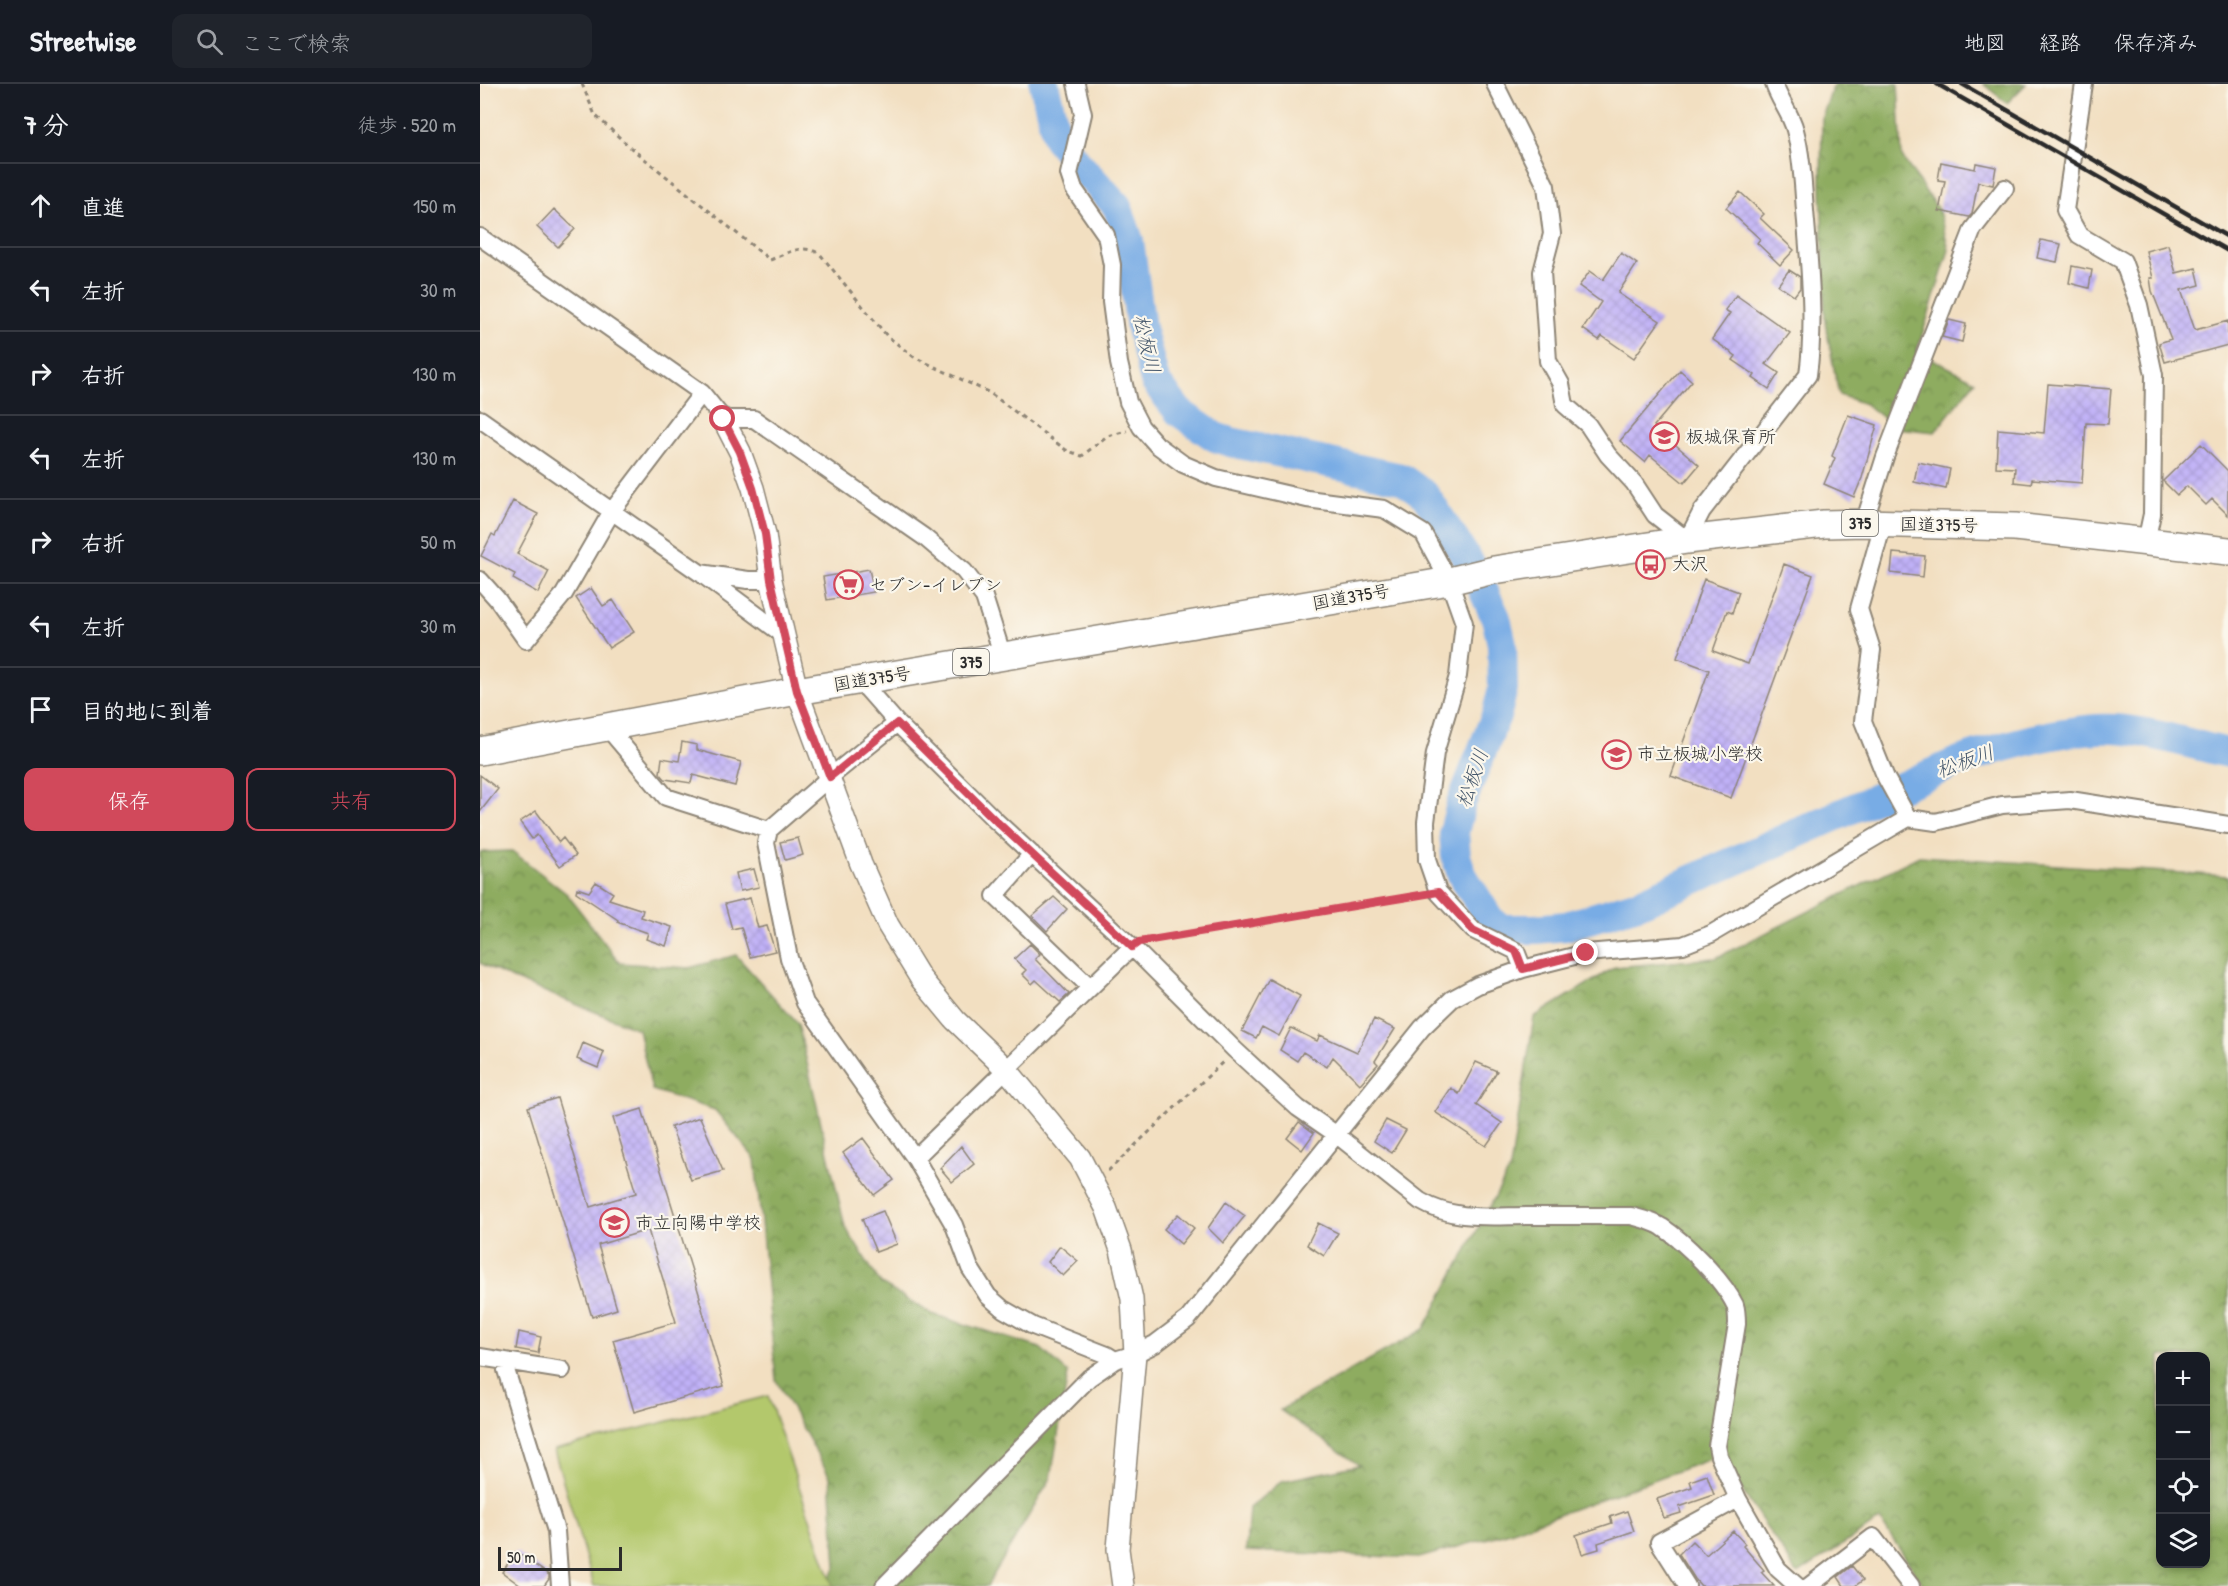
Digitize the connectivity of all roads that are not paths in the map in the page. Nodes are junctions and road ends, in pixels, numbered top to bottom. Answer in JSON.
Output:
{"nodes":[{"id":1,"x":1076,"y":84,"type":"edge"},
{"id":2,"x":1496,"y":84,"type":"edge"},
{"id":3,"x":1774,"y":84,"type":"edge"},
{"id":4,"x":2084,"y":84,"type":"edge"},
{"id":5,"x":2005,"y":189,"type":"dead end"},
{"id":6,"x":480,"y":237,"type":"edge"},
{"id":7,"x":702,"y":393,"type":"junction"},
{"id":8,"x":480,"y":419,"type":"edge"},
{"id":9,"x":723,"y":419,"type":"junction"},
{"id":10,"x":612,"y":512,"type":"junction"},
{"id":11,"x":1874,"y":524,"type":"junction"},
{"id":12,"x":1687,"y":540,"type":"junction"},
{"id":13,"x":2146,"y":542,"type":"junction"},
{"id":14,"x":2228,"y":551,"type":"edge"},
{"id":15,"x":700,"y":573,"type":"junction"},
{"id":16,"x":1456,"y":579,"type":"junction"},
{"id":17,"x":480,"y":580,"type":"edge"},
{"id":18,"x":771,"y":580,"type":"junction"},
{"id":19,"x":785,"y":636,"type":"junction"},
{"id":20,"x":1003,"y":657,"type":"junction"},
{"id":21,"x":860,"y":681,"type":"junction"},
{"id":22,"x":797,"y":691,"type":"junction"},
{"id":23,"x":897,"y":723,"type":"junction"},
{"id":24,"x":607,"y":727,"type":"junction"},
{"id":25,"x":480,"y":751,"type":"edge"},
{"id":26,"x":830,"y":777,"type":"junction"},
{"id":27,"x":1905,"y":812,"type":"junction"},
{"id":28,"x":2228,"y":825,"type":"edge"},
{"id":29,"x":769,"y":830,"type":"junction"},
{"id":30,"x":1032,"y":854,"type":"junction"},
{"id":31,"x":1132,"y":947,"type":"junction"},
{"id":32,"x":1523,"y":969,"type":"junction"},
{"id":33,"x":1090,"y":987,"type":"junction"},
{"id":34,"x":1006,"y":1069,"type":"junction"},
{"id":35,"x":1337,"y":1135,"type":"junction"},
{"id":36,"x":915,"y":1158,"type":"junction"},
{"id":37,"x":480,"y":1357,"type":"edge"},
{"id":38,"x":1125,"y":1357,"type":"junction"},
{"id":39,"x":506,"y":1361,"type":"junction"},
{"id":40,"x":562,"y":1370,"type":"dead end"},
{"id":41,"x":1738,"y":1499,"type":"junction"},
{"id":42,"x":560,"y":1586,"type":"edge"},
{"id":43,"x":884,"y":1586,"type":"edge"},
{"id":44,"x":1123,"y":1586,"type":"edge"},
{"id":45,"x":1687,"y":1586,"type":"edge"},
{"id":46,"x":1797,"y":1586,"type":"edge"},
{"id":47,"x":1809,"y":1586,"type":"edge"},
{"id":48,"x":1911,"y":1586,"type":"edge"}],
"edges":[{"from":1,"to":16,"type":"street"},
{"from":2,"to":12,"type":"street"},
{"from":3,"to":12,"type":"street"},
{"from":4,"to":13,"type":"street"},
{"from":5,"to":11,"type":"street"},
{"from":6,"to":7,"type":"street"},
{"from":7,"to":9,"type":"street"},
{"from":7,"to":10,"type":"street"},
{"from":8,"to":10,"type":"street"},
{"from":9,"to":18,"type":"street"},
{"from":9,"to":20,"type":"street"},
{"from":10,"to":15,"type":"street"},
{"from":10,"to":17,"type":"street"},
{"from":11,"to":12,"type":"highway","name":"国道375号","number":"375"},
{"from":11,"to":13,"type":"highway","name":"国道375号","number":"375"},
{"from":11,"to":27,"type":"street"},
{"from":12,"to":16,"type":"highway","name":"国道375号","number":"375"},
{"from":13,"to":14,"type":"highway","name":"国道375号","number":"375"},
{"from":15,"to":18,"type":"street"},
{"from":15,"to":19,"type":"street"},
{"from":16,"to":20,"type":"highway","name":"国道375号","number":"375"},
{"from":16,"to":32,"type":"street"},
{"from":18,"to":19,"type":"street"},
{"from":19,"to":22,"type":"street"},
{"from":20,"to":21,"type":"highway","name":"国道375号","number":"375"},
{"from":21,"to":22,"type":"highway","name":"国道375号","number":"375"},
{"from":21,"to":23,"type":"street"},
{"from":22,"to":24,"type":"highway","name":"国道375号","number":"375"},
{"from":22,"to":26,"type":"street"},
{"from":23,"to":26,"type":"street"},
{"from":23,"to":30,"type":"street"},
{"from":24,"to":25,"type":"highway","name":"国道375号","number":"375"},
{"from":24,"to":29,"type":"street"},
{"from":26,"to":29,"type":"street"},
{"from":26,"to":34,"type":"street"},
{"from":27,"to":28,"type":"street"},
{"from":27,"to":32,"type":"street"},
{"from":29,"to":36,"type":"street"},
{"from":30,"to":31,"type":"street"},
{"from":30,"to":33,"type":"street"},
{"from":31,"to":33,"type":"street"},
{"from":31,"to":35,"type":"street"},
{"from":32,"to":35,"type":"street"},
{"from":33,"to":34,"type":"street"},
{"from":34,"to":36,"type":"street"},
{"from":34,"to":38,"type":"street"},
{"from":35,"to":38,"type":"street"},
{"from":35,"to":41,"type":"street"},
{"from":36,"to":38,"type":"street"},
{"from":37,"to":39,"type":"street"},
{"from":38,"to":43,"type":"street"},
{"from":38,"to":44,"type":"street"},
{"from":39,"to":40,"type":"street"},
{"from":39,"to":42,"type":"street"},
{"from":41,"to":45,"type":"street"},
{"from":41,"to":46,"type":"street"},
{"from":47,"to":48,"type":"street"}]}
